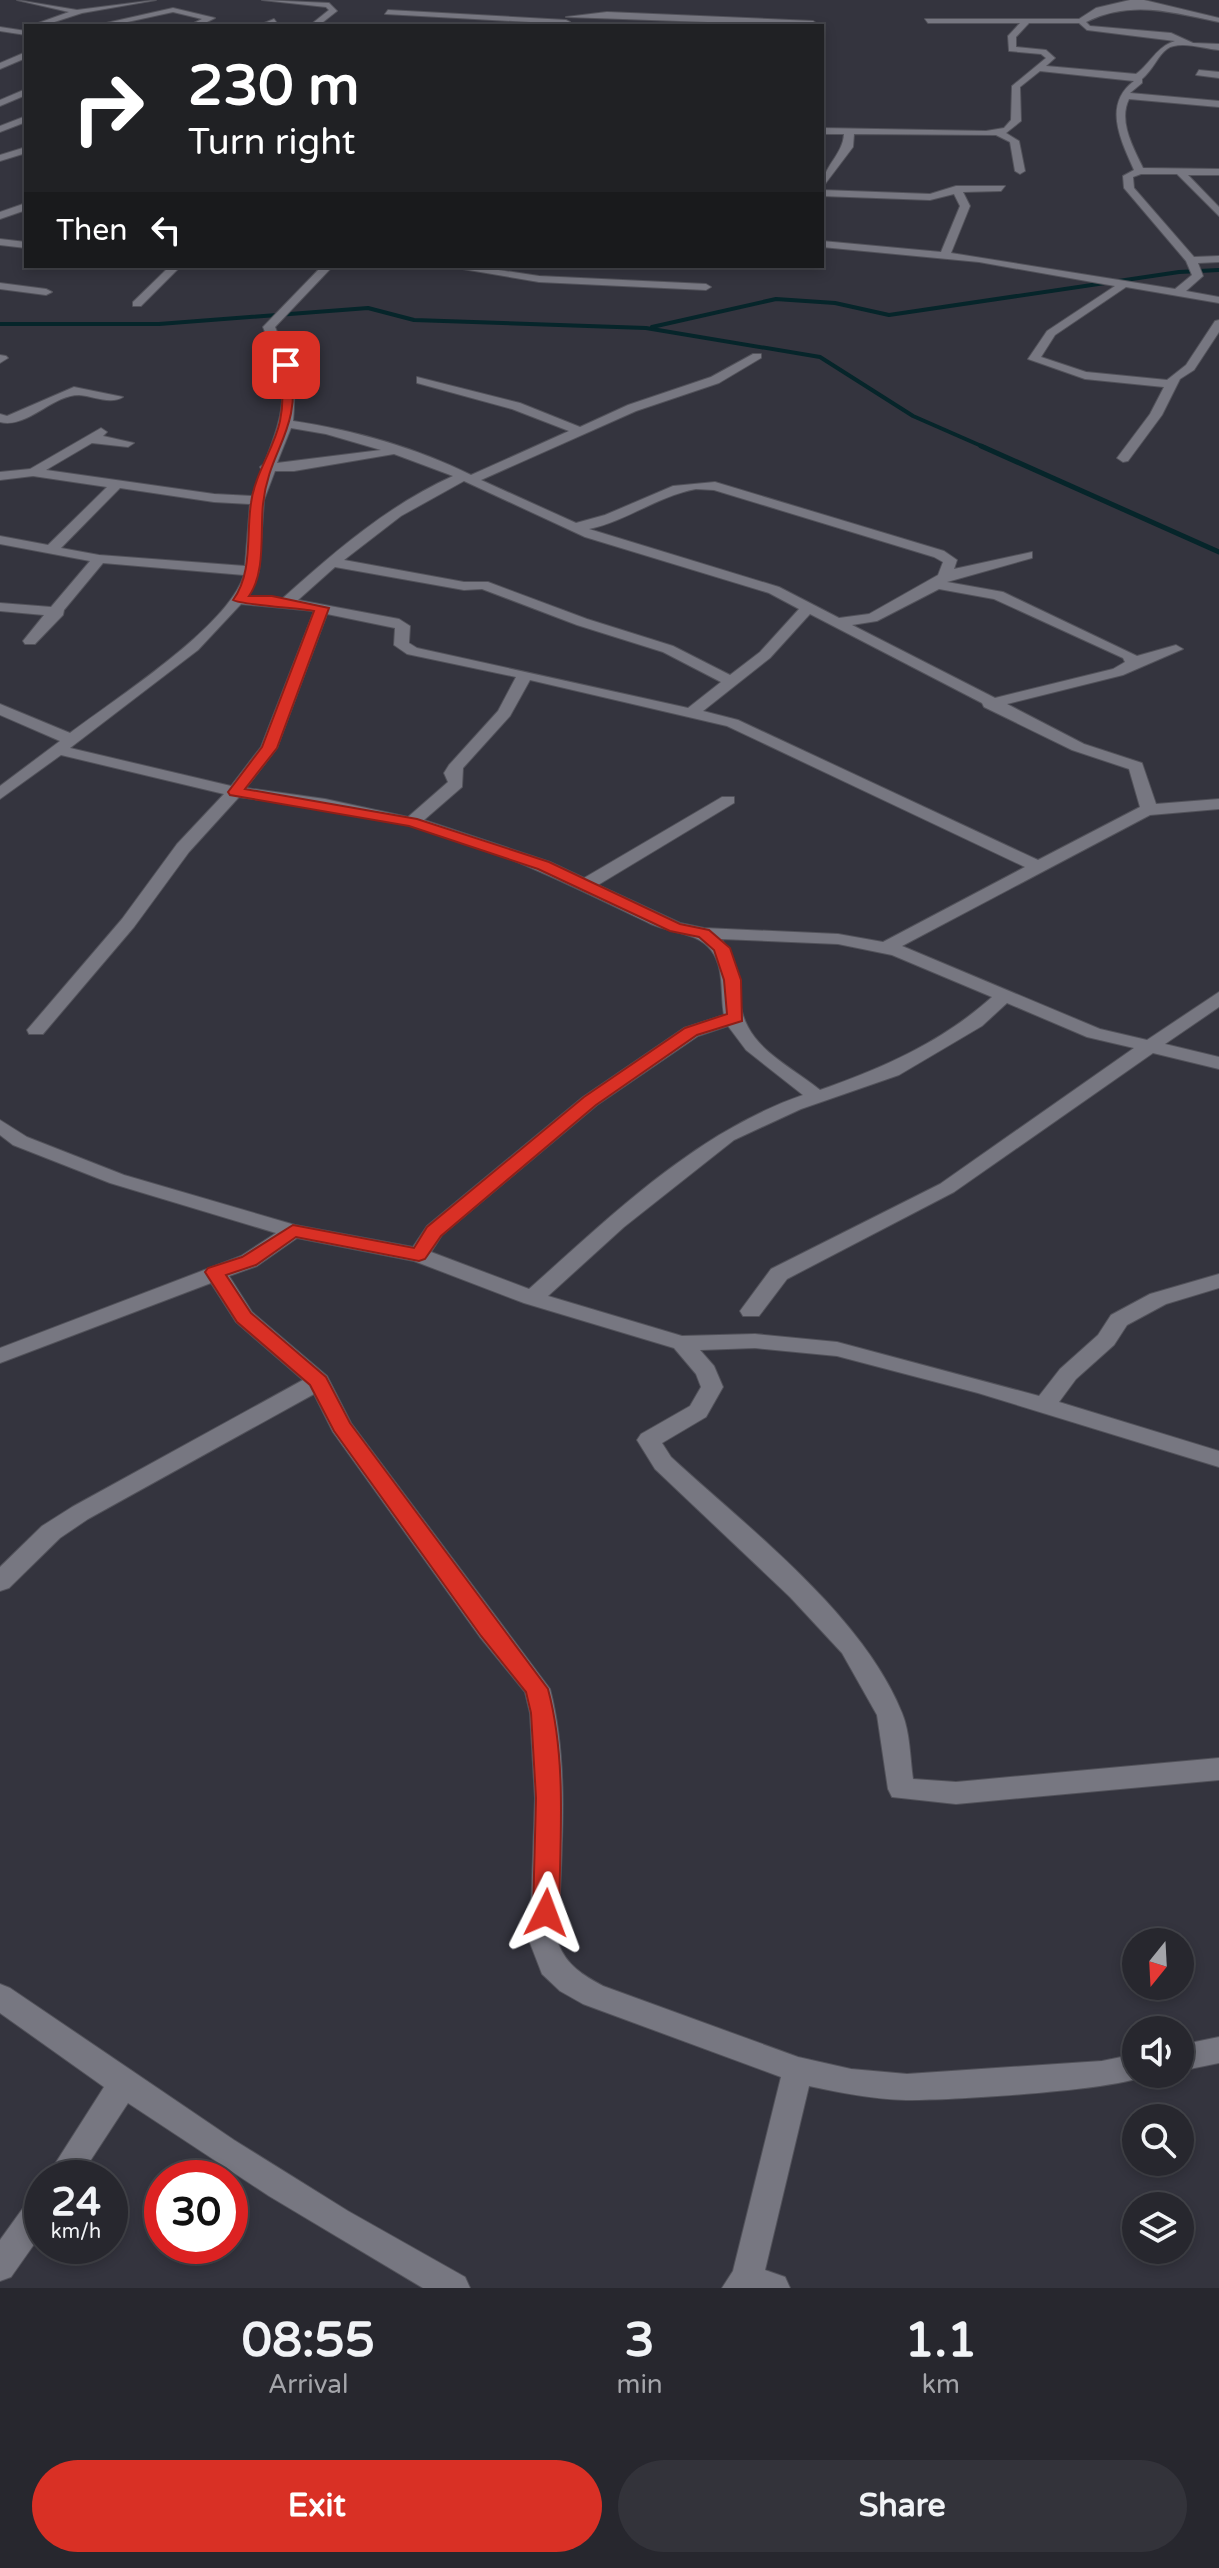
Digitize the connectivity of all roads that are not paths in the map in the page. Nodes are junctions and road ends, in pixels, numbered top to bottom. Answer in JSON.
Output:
{"nodes":[{"id":1,"x":21,"y":0,"type":"edge"},
{"id":2,"x":152,"y":0,"type":"edge"},
{"id":3,"x":266,"y":0,"type":"edge"},
{"id":4,"x":1137,"y":1,"type":"edge"},
{"id":5,"x":579,"y":8,"type":"dead end"},
{"id":6,"x":78,"y":12,"type":"junction"},
{"id":7,"x":388,"y":12,"type":"dead end"},
{"id":8,"x":451,"y":18,"type":"junction"},
{"id":9,"x":1219,"y":20,"type":"edge"},
{"id":10,"x":274,"y":21,"type":"dead end"},
{"id":11,"x":928,"y":21,"type":"dead end"},
{"id":12,"x":1081,"y":21,"type":"junction"},
{"id":13,"x":566,"y":22,"type":"edge"},
{"id":14,"x":1026,"y":22,"type":"junction"},
{"id":15,"x":40,"y":24,"type":"edge"},
{"id":16,"x":106,"y":24,"type":"edge"},
{"id":17,"x":197,"y":24,"type":"edge"},
{"id":18,"x":269,"y":24,"type":"edge"},
{"id":19,"x":316,"y":24,"type":"edge"},
{"id":20,"x":440,"y":24,"type":"edge"},
{"id":21,"x":814,"y":24,"type":"edge"},
{"id":22,"x":0,"y":29,"type":"edge"},
{"id":23,"x":23,"y":31,"type":"edge"},
{"id":24,"x":1182,"y":41,"type":"junction"},
{"id":25,"x":1219,"y":47,"type":"edge"},
{"id":26,"x":24,"y":56,"type":"edge"},
{"id":27,"x":0,"y":66,"type":"edge"},
{"id":28,"x":1039,"y":68,"type":"junction"},
{"id":29,"x":1199,"y":73,"type":"dead end"},
{"id":30,"x":1219,"y":75,"type":"edge"},
{"id":31,"x":1137,"y":78,"type":"junction"},
{"id":32,"x":24,"y":93,"type":"edge"},
{"id":33,"x":1126,"y":96,"type":"junction"},
{"id":34,"x":0,"y":103,"type":"edge"},
{"id":35,"x":1219,"y":104,"type":"edge"},
{"id":36,"x":0,"y":121,"type":"edge"},
{"id":37,"x":23,"y":123,"type":"edge"},
{"id":38,"x":0,"y":129,"type":"edge"},
{"id":39,"x":824,"y":131,"type":"edge"},
{"id":40,"x":849,"y":132,"type":"junction"},
{"id":41,"x":999,"y":133,"type":"junction"},
{"id":42,"x":24,"y":151,"type":"edge"},
{"id":43,"x":0,"y":158,"type":"edge"},
{"id":44,"x":827,"y":169,"type":"edge"},
{"id":45,"x":1020,"y":171,"type":"dead end"},
{"id":46,"x":1139,"y":171,"type":"junction"},
{"id":47,"x":1180,"y":172,"type":"junction"},
{"id":48,"x":1219,"y":172,"type":"edge"},
{"id":49,"x":1001,"y":188,"type":"dead end"},
{"id":50,"x":956,"y":191,"type":"junction"},
{"id":51,"x":824,"y":193,"type":"edge"},
{"id":52,"x":23,"y":208,"type":"edge"},
{"id":53,"x":1219,"y":213,"type":"edge"},
{"id":54,"x":0,"y":216,"type":"edge"},
{"id":55,"x":0,"y":242,"type":"edge"},
{"id":56,"x":824,"y":244,"type":"edge"},
{"id":57,"x":24,"y":245,"type":"edge"},
{"id":58,"x":945,"y":255,"type":"junction"},
{"id":59,"x":1219,"y":259,"type":"edge"},
{"id":60,"x":1191,"y":260,"type":"junction"},
{"id":61,"x":174,"y":268,"type":"edge"},
{"id":62,"x":326,"y":268,"type":"edge"},
{"id":63,"x":464,"y":268,"type":"edge"},
{"id":64,"x":0,"y":286,"type":"edge"},
{"id":65,"x":1122,"y":286,"type":"junction"},
{"id":66,"x":706,"y":287,"type":"dead end"},
{"id":67,"x":46,"y":292,"type":"dead end"},
{"id":68,"x":1176,"y":294,"type":"junction"},
{"id":69,"x":1219,"y":300,"type":"edge"},
{"id":70,"x":137,"y":304,"type":"dead end"},
{"id":71,"x":1219,"y":323,"type":"edge"},
{"id":72,"x":1200,"y":347,"type":"junction"},
{"id":73,"x":1219,"y":352,"type":"edge"},
{"id":74,"x":757,"y":356,"type":"dead end"},
{"id":75,"x":421,"y":380,"type":"dead end"},
{"id":76,"x":1170,"y":384,"type":"junction"},
{"id":77,"x":117,"y":397,"type":"dead end"},
{"id":78,"x":3,"y":421,"type":"edge"},
{"id":79,"x":286,"y":424,"type":"junction"},
{"id":80,"x":580,"y":431,"type":"junction"},
{"id":81,"x":128,"y":443,"type":"dead end"},
{"id":82,"x":401,"y":452,"type":"junction"},
{"id":83,"x":1123,"y":458,"type":"dead end"},
{"id":84,"x":266,"y":467,"type":"junction"},
{"id":85,"x":33,"y":472,"type":"junction"},
{"id":86,"x":0,"y":476,"type":"edge"},
{"id":87,"x":468,"y":478,"type":"junction"},
{"id":88,"x":116,"y":485,"type":"junction"},
{"id":89,"x":257,"y":500,"type":"junction"},
{"id":90,"x":592,"y":530,"type":"junction"},
{"id":91,"x":0,"y":540,"type":"edge"},
{"id":92,"x":52,"y":549,"type":"junction"},
{"id":93,"x":1027,"y":555,"type":"dead end"},
{"id":94,"x":99,"y":559,"type":"junction"},
{"id":95,"x":332,"y":562,"type":"junction"},
{"id":96,"x":252,"y":571,"type":"junction"},
{"id":97,"x":941,"y":580,"type":"junction"},
{"id":98,"x":239,"y":600,"type":"junction"},
{"id":99,"x":287,"y":602,"type":"junction"},
{"id":100,"x":0,"y":607,"type":"edge"},
{"id":101,"x":322,"y":608,"type":"junction"},
{"id":102,"x":58,"y":612,"type":"junction"},
{"id":103,"x":809,"y":613,"type":"junction"},
{"id":104,"x":838,"y":622,"type":"junction"},
{"id":105,"x":30,"y":641,"type":"dead end"},
{"id":106,"x":1176,"y":649,"type":"dead end"},
{"id":107,"x":1133,"y":664,"type":"junction"},
{"id":108,"x":524,"y":677,"type":"junction"},
{"id":109,"x":733,"y":682,"type":"junction"},
{"id":110,"x":989,"y":704,"type":"junction"},
{"id":111,"x":0,"y":709,"type":"edge"},
{"id":112,"x":691,"y":713,"type":"junction"},
{"id":113,"x":65,"y":745,"type":"junction"},
{"id":114,"x":235,"y":792,"type":"junction"},
{"id":115,"x":0,"y":794,"type":"edge"},
{"id":116,"x":728,"y":800,"type":"dead end"},
{"id":117,"x":1219,"y":804,"type":"edge"},
{"id":118,"x":1149,"y":809,"type":"junction"},
{"id":119,"x":412,"y":822,"type":"junction"},
{"id":120,"x":1036,"y":866,"type":"junction"},
{"id":121,"x":585,"y":885,"type":"junction"},
{"id":122,"x":704,"y":933,"type":"junction"},
{"id":123,"x":885,"y":948,"type":"junction"},
{"id":124,"x":1005,"y":995,"type":"junction"},
{"id":125,"x":1219,"y":998,"type":"edge"},
{"id":126,"x":736,"y":1017,"type":"junction"},
{"id":127,"x":36,"y":1030,"type":"dead end"},
{"id":128,"x":1152,"y":1047,"type":"junction"},
{"id":129,"x":1219,"y":1063,"type":"edge"},
{"id":130,"x":817,"y":1097,"type":"junction"},
{"id":131,"x":1,"y":1127,"type":"edge"},
{"id":132,"x":293,"y":1231,"type":"junction"},
{"id":133,"x":419,"y":1255,"type":"junction"},
{"id":134,"x":215,"y":1272,"type":"junction"},
{"id":135,"x":1219,"y":1281,"type":"edge"},
{"id":136,"x":532,"y":1298,"type":"junction"},
{"id":137,"x":751,"y":1311,"type":"dead end"},
{"id":138,"x":682,"y":1343,"type":"junction"},
{"id":139,"x":0,"y":1356,"type":"edge"},
{"id":140,"x":319,"y":1381,"type":"junction"},
{"id":141,"x":1044,"y":1405,"type":"junction"},
{"id":142,"x":1219,"y":1459,"type":"edge"},
{"id":143,"x":0,"y":1582,"type":"edge"},
{"id":144,"x":1219,"y":1769,"type":"edge"},
{"id":145,"x":0,"y":1997,"type":"edge"},
{"id":146,"x":1219,"y":2050,"type":"edge"},
{"id":147,"x":1194,"y":2055,"type":"edge"},
{"id":148,"x":798,"y":2070,"type":"junction"},
{"id":149,"x":1122,"y":2070,"type":"edge"},
{"id":150,"x":123,"y":2084,"type":"junction"},
{"id":151,"x":73,"y":2160,"type":"edge"},
{"id":152,"x":24,"y":2232,"type":"edge"},
{"id":153,"x":0,"y":2266,"type":"edge"},
{"id":154,"x":753,"y":2285,"type":"edge"},
{"id":155,"x":454,"y":2288,"type":"edge"}],
"edges":[{"from":1,"to":6,"type":"street"},
{"from":2,"to":6,"type":"street"},
{"from":3,"to":19,"type":"street"},
{"from":4,"to":9,"type":"street"},
{"from":4,"to":12,"type":"street"},
{"from":5,"to":13,"type":"street"},
{"from":6,"to":15,"type":"street"},
{"from":7,"to":8,"type":"street"},
{"from":8,"to":13,"type":"street"},
{"from":8,"to":20,"type":"street"},
{"from":10,"to":18,"type":"street"},
{"from":11,"to":14,"type":"street"},
{"from":12,"to":14,"type":"street"},
{"from":12,"to":24,"type":"street"},
{"from":13,"to":21,"type":"street"},
{"from":14,"to":28,"type":"street"},
{"from":16,"to":17,"type":"street"},
{"from":22,"to":23,"type":"street"},
{"from":24,"to":25,"type":"street"},
{"from":24,"to":31,"type":"street"},
{"from":26,"to":27,"type":"street"},
{"from":28,"to":31,"type":"street"},
{"from":28,"to":41,"type":"street"},
{"from":29,"to":30,"type":"street"},
{"from":31,"to":33,"type":"street"},
{"from":32,"to":34,"type":"street"},
{"from":33,"to":35,"type":"street"},
{"from":33,"to":46,"type":"street"},
{"from":36,"to":37,"type":"street"},
{"from":37,"to":38,"type":"street"},
{"from":39,"to":40,"type":"street"},
{"from":40,"to":41,"type":"street"},
{"from":40,"to":44,"type":"street"},
{"from":41,"to":45,"type":"street"},
{"from":42,"to":43,"type":"street"},
{"from":46,"to":47,"type":"street"},
{"from":46,"to":60,"type":"street"},
{"from":47,"to":48,"type":"street"},
{"from":47,"to":53,"type":"street"},
{"from":49,"to":50,"type":"street"},
{"from":50,"to":51,"type":"street"},
{"from":50,"to":58,"type":"street"},
{"from":52,"to":54,"type":"street"},
{"from":55,"to":57,"type":"street"},
{"from":56,"to":58,"type":"street"},
{"from":58,"to":65,"type":"street"},
{"from":59,"to":60,"type":"street"},
{"from":60,"to":68,"type":"street"},
{"from":61,"to":70,"type":"street"},
{"from":62,"to":79,"type":"street"},
{"from":63,"to":66,"type":"street"},
{"from":64,"to":67,"type":"street"},
{"from":65,"to":68,"type":"street"},
{"from":65,"to":76,"type":"street"},
{"from":68,"to":69,"type":"street"},
{"from":71,"to":72,"type":"street"},
{"from":72,"to":73,"type":"street"},
{"from":72,"to":76,"type":"street"},
{"from":74,"to":80,"type":"street"},
{"from":75,"to":80,"type":"street"},
{"from":76,"to":83,"type":"street"},
{"from":77,"to":78,"type":"street"},
{"from":79,"to":82,"type":"street"},
{"from":79,"to":84,"type":"street"},
{"from":80,"to":87,"type":"street"},
{"from":81,"to":85,"type":"street"},
{"from":82,"to":84,"type":"street"},
{"from":82,"to":87,"type":"street"},
{"from":84,"to":89,"type":"street"},
{"from":85,"to":86,"type":"street"},
{"from":85,"to":88,"type":"street"},
{"from":87,"to":90,"type":"street"},
{"from":87,"to":95,"type":"street"},
{"from":88,"to":89,"type":"street"},
{"from":88,"to":92,"type":"street"},
{"from":89,"to":96,"type":"street"},
{"from":90,"to":97,"type":"street"},
{"from":90,"to":103,"type":"street"},
{"from":91,"to":92,"type":"street"},
{"from":92,"to":94,"type":"street"},
{"from":93,"to":97,"type":"street"},
{"from":94,"to":96,"type":"street"},
{"from":94,"to":102,"type":"street"},
{"from":95,"to":99,"type":"street"},
{"from":95,"to":109,"type":"street"},
{"from":96,"to":98,"type":"street"},
{"from":97,"to":104,"type":"street"},
{"from":97,"to":107,"type":"street"},
{"from":98,"to":99,"type":"street"},
{"from":98,"to":113,"type":"street"},
{"from":99,"to":101,"type":"street"},
{"from":100,"to":102,"type":"street"},
{"from":101,"to":108,"type":"street"},
{"from":101,"to":114,"type":"street"},
{"from":102,"to":105,"type":"street"},
{"from":103,"to":104,"type":"street"},
{"from":103,"to":109,"type":"street"},
{"from":104,"to":110,"type":"street"},
{"from":106,"to":107,"type":"street"},
{"from":107,"to":110,"type":"street"},
{"from":108,"to":112,"type":"street"},
{"from":108,"to":119,"type":"street"},
{"from":109,"to":112,"type":"street"},
{"from":110,"to":118,"type":"street"},
{"from":111,"to":113,"type":"street"},
{"from":112,"to":120,"type":"street"},
{"from":113,"to":114,"type":"street"},
{"from":113,"to":115,"type":"street"},
{"from":114,"to":119,"type":"street"},
{"from":114,"to":127,"type":"street"},
{"from":116,"to":121,"type":"street"},
{"from":117,"to":118,"type":"street"},
{"from":118,"to":120,"type":"street"},
{"from":119,"to":121,"type":"street"},
{"from":120,"to":123,"type":"street"},
{"from":121,"to":122,"type":"street"},
{"from":122,"to":123,"type":"street"},
{"from":122,"to":126,"type":"street"},
{"from":123,"to":124,"type":"street"},
{"from":124,"to":128,"type":"street"},
{"from":124,"to":130,"type":"street"},
{"from":125,"to":128,"type":"street"},
{"from":126,"to":130,"type":"street"},
{"from":126,"to":133,"type":"street"},
{"from":128,"to":129,"type":"street"},
{"from":128,"to":137,"type":"street"},
{"from":130,"to":136,"type":"street"},
{"from":131,"to":132,"type":"street"},
{"from":132,"to":133,"type":"street"},
{"from":132,"to":134,"type":"street"},
{"from":133,"to":136,"type":"street"},
{"from":134,"to":139,"type":"street"},
{"from":134,"to":140,"type":"street"},
{"from":135,"to":141,"type":"street"},
{"from":136,"to":138,"type":"street"},
{"from":138,"to":141,"type":"street"},
{"from":138,"to":144,"type":"street"},
{"from":140,"to":143,"type":"street"},
{"from":140,"to":148,"type":"street"},
{"from":141,"to":142,"type":"street"},
{"from":145,"to":150,"type":"street"},
{"from":146,"to":147,"type":"street"},
{"from":148,"to":149,"type":"street"},
{"from":148,"to":154,"type":"street"},
{"from":150,"to":151,"type":"street"},
{"from":150,"to":155,"type":"street"},
{"from":152,"to":153,"type":"street"}]}
